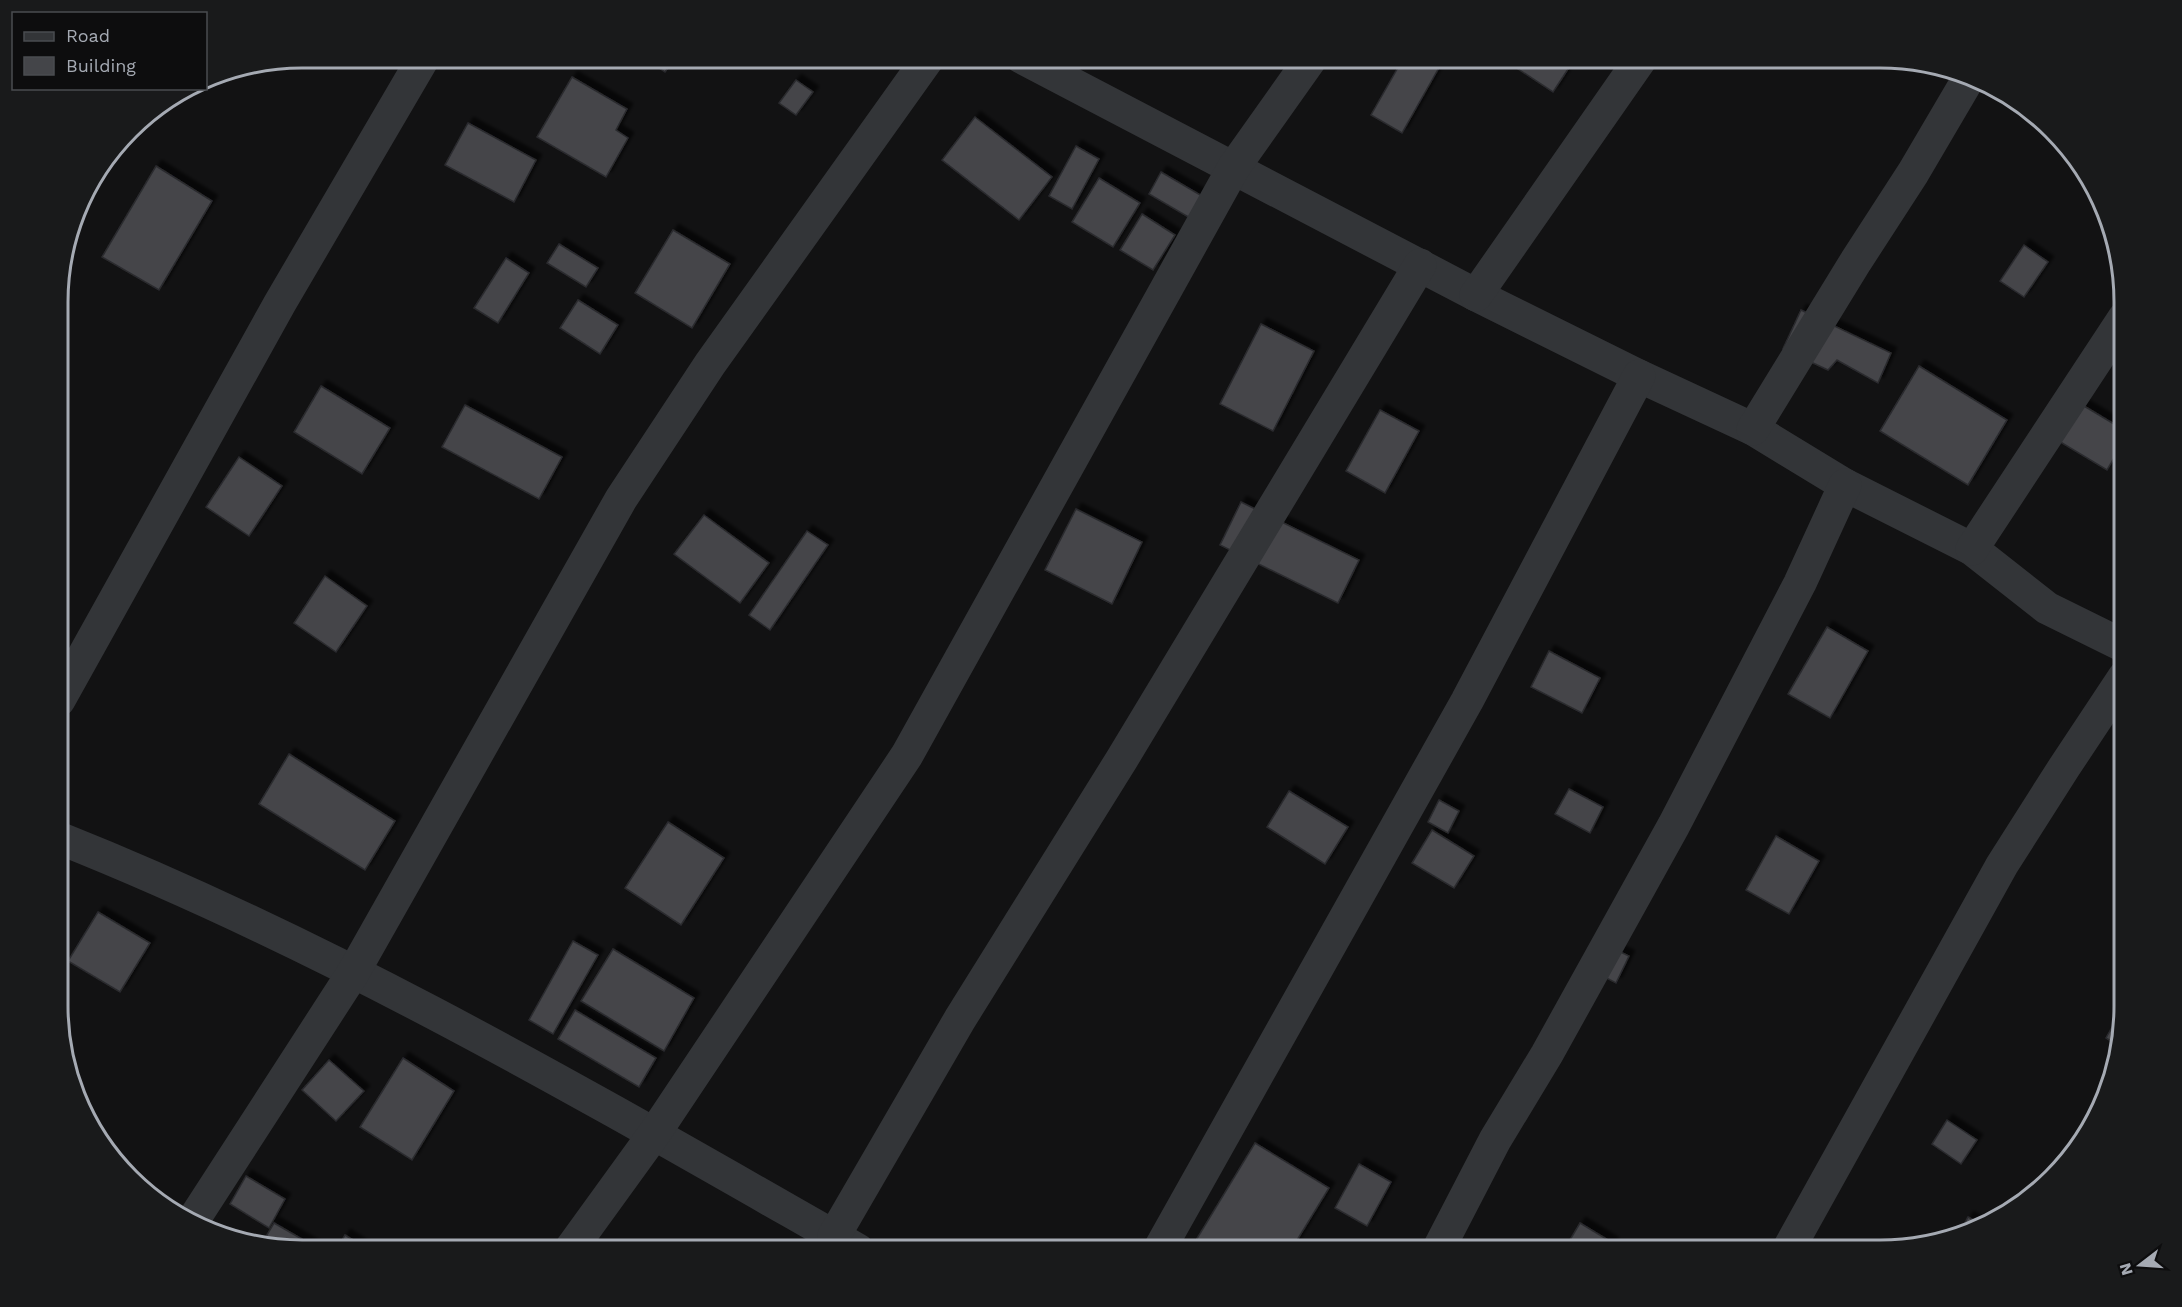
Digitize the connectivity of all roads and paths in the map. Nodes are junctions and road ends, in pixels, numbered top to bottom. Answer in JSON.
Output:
{"nodes":[{"id":1,"x":418,"y":68,"type":"edge"},
{"id":2,"x":921,"y":68,"type":"edge"},
{"id":3,"x":1042,"y":68,"type":"edge"},
{"id":4,"x":1304,"y":68,"type":"edge"},
{"id":5,"x":1634,"y":68,"type":"edge"},
{"id":6,"x":1966,"y":84,"type":"edge"},
{"id":7,"x":1234,"y":166,"type":"junction"},
{"id":8,"x":1420,"y":265,"type":"junction"},
{"id":9,"x":1476,"y":295,"type":"junction"},
{"id":10,"x":2114,"y":333,"type":"edge"},
{"id":11,"x":1639,"y":376,"type":"junction"},
{"id":12,"x":1753,"y":429,"type":"junction"},
{"id":13,"x":1845,"y":485,"type":"junction"},
{"id":14,"x":1972,"y":549,"type":"junction"},
{"id":15,"x":2114,"y":641,"type":"edge"},
{"id":16,"x":68,"y":684,"type":"edge"},
{"id":17,"x":2114,"y":692,"type":"edge"},
{"id":18,"x":68,"y":842,"type":"edge"},
{"id":19,"x":353,"y":973,"type":"junction"},
{"id":20,"x":654,"y":1134,"type":"junction"},
{"id":21,"x":197,"y":1214,"type":"edge"},
{"id":22,"x":577,"y":1240,"type":"edge"},
{"id":23,"x":841,"y":1240,"type":"edge"},
{"id":24,"x":848,"y":1240,"type":"edge"},
{"id":25,"x":1165,"y":1240,"type":"edge"},
{"id":26,"x":1443,"y":1240,"type":"edge"},
{"id":27,"x":1794,"y":1240,"type":"edge"}],
"edges":[{"from":1,"to":16,"type":"street"},
{"from":2,"to":19,"type":"street"},
{"from":3,"to":7,"type":"street"},
{"from":4,"to":7,"type":"street"},
{"from":5,"to":9,"type":"street"},
{"from":6,"to":12,"type":"street"},
{"from":7,"to":8,"type":"street"},
{"from":7,"to":20,"type":"street"},
{"from":8,"to":9,"type":"street"},
{"from":8,"to":24,"type":"street"},
{"from":9,"to":11,"type":"street"},
{"from":10,"to":14,"type":"street"},
{"from":11,"to":12,"type":"street"},
{"from":11,"to":25,"type":"street"},
{"from":12,"to":13,"type":"street"},
{"from":13,"to":14,"type":"street"},
{"from":13,"to":26,"type":"street"},
{"from":14,"to":15,"type":"street"},
{"from":17,"to":27,"type":"street"},
{"from":18,"to":19,"type":"street"},
{"from":19,"to":20,"type":"street"},
{"from":19,"to":21,"type":"street"},
{"from":20,"to":22,"type":"street"},
{"from":20,"to":23,"type":"street"}]}
